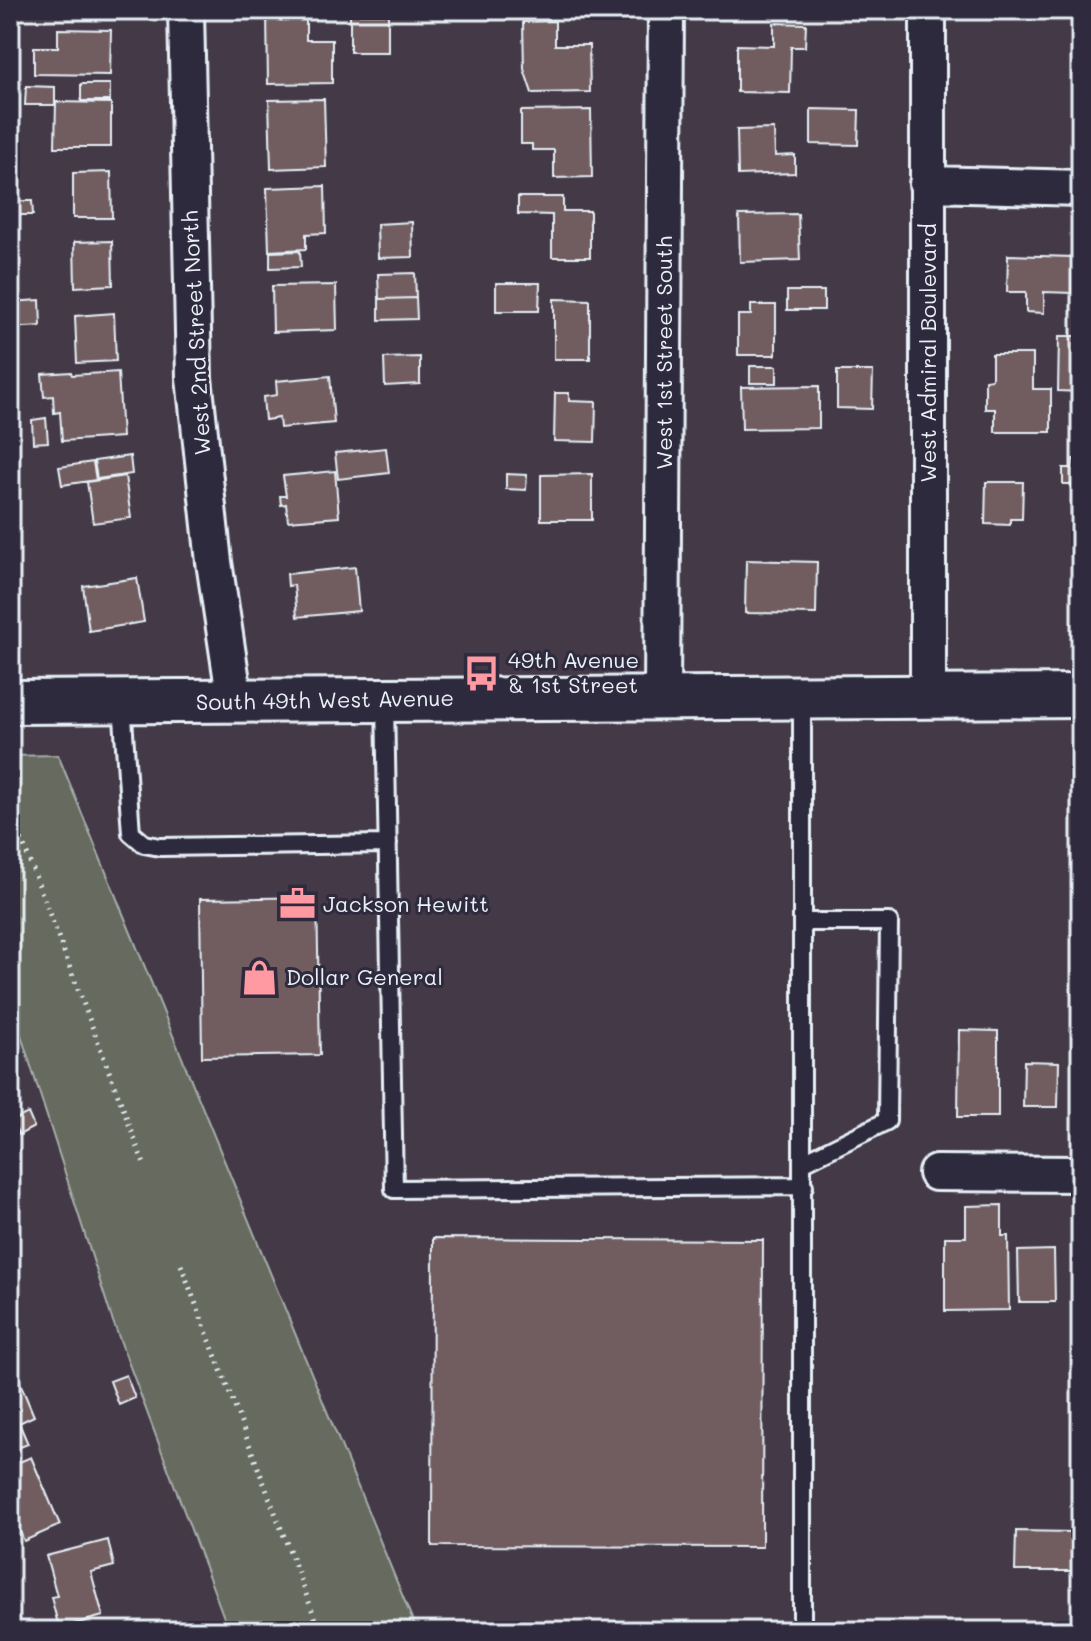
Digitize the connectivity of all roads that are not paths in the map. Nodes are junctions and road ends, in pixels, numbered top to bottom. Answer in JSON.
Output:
{"nodes":[{"id":1,"x":186,"y":10,"type":"edge"},
{"id":2,"x":666,"y":10,"type":"edge"},
{"id":3,"x":928,"y":10,"type":"edge"},
{"id":4,"x":927,"y":184,"type":"junction"},
{"id":5,"x":1081,"y":188,"type":"edge"},
{"id":6,"x":1081,"y":696,"type":"edge"},
{"id":7,"x":662,"y":697,"type":"junction"},
{"id":8,"x":802,"y":697,"type":"junction"},
{"id":9,"x":928,"y":697,"type":"junction"},
{"id":10,"x":385,"y":699,"type":"junction"},
{"id":11,"x":235,"y":701,"type":"junction"},
{"id":12,"x":10,"y":702,"type":"edge"},
{"id":13,"x":122,"y":702,"type":"junction"},
{"id":14,"x":388,"y":844,"type":"junction"},
{"id":15,"x":803,"y":922,"type":"junction"},
{"id":16,"x":804,"y":1162,"type":"junction"},
{"id":17,"x":936,"y":1173,"type":"dead end"},
{"id":18,"x":1081,"y":1174,"type":"edge"},
{"id":19,"x":804,"y":1186,"type":"junction"},
{"id":20,"x":802,"y":1631,"type":"edge"}],
"edges":[{"from":1,"to":11,"type":"street","name":"West 2nd Street North"},
{"from":2,"to":7,"type":"street","name":"West 1st Street South"},
{"from":3,"to":4,"type":"street","name":"West Admiral Boulevard"},
{"from":4,"to":5,"type":"street"},
{"from":4,"to":9,"type":"street","name":"West Admiral Boulevard"},
{"from":6,"to":9,"type":"street","name":"South 49th West Avenue"},
{"from":7,"to":8,"type":"street","name":"South 49th West Avenue"},
{"from":7,"to":10,"type":"street","name":"South 49th West Avenue"},
{"from":8,"to":9,"type":"street","name":"South 49th West Avenue"},
{"from":8,"to":15,"type":"lane"},
{"from":10,"to":11,"type":"street","name":"South 49th West Avenue"},
{"from":10,"to":14,"type":"lane"},
{"from":11,"to":13,"type":"street","name":"South 49th West Avenue"},
{"from":12,"to":13,"type":"street","name":"South 49th West Avenue"},
{"from":13,"to":14,"type":"lane"},
{"from":14,"to":19,"type":"lane"},
{"from":15,"to":16,"type":"lane"},
{"from":15,"to":16,"type":"lane"},
{"from":16,"to":19,"type":"lane"},
{"from":17,"to":18,"type":"street"},
{"from":19,"to":20,"type":"lane"}]}
